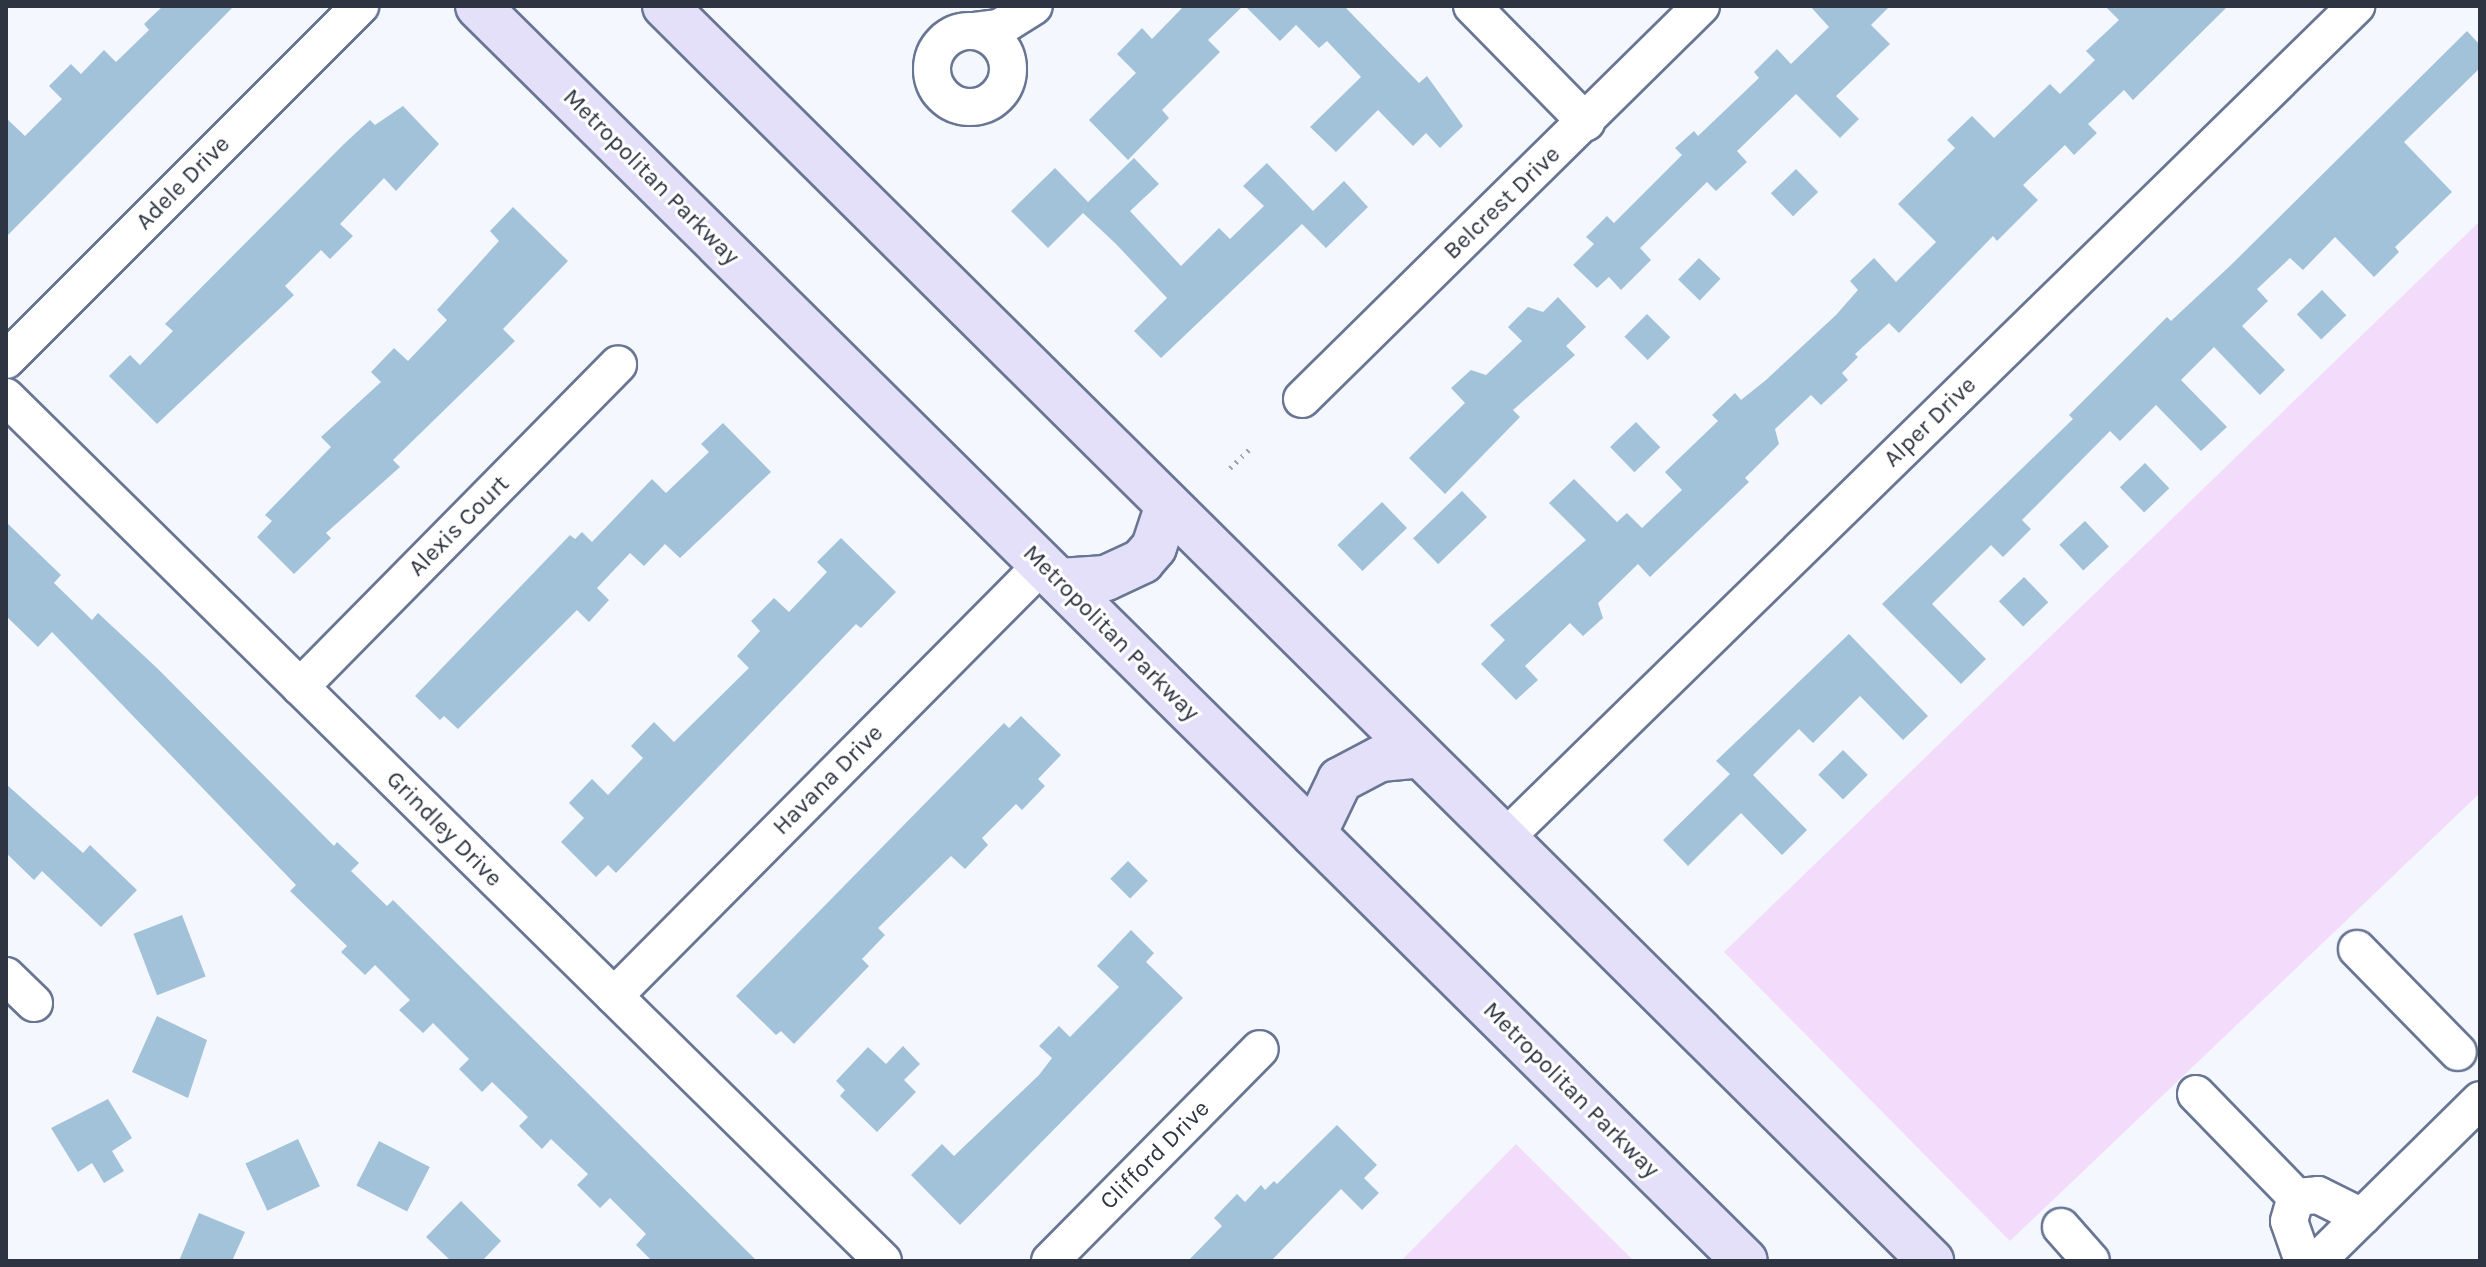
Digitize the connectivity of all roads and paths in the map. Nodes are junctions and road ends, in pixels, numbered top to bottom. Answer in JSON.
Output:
{"nodes":[{"id":1,"x":360,"y":6,"type":"edge"},
{"id":2,"x":478,"y":6,"type":"edge"},
{"id":3,"x":665,"y":6,"type":"edge"},
{"id":4,"x":1472,"y":6,"type":"edge"},
{"id":5,"x":1701,"y":6,"type":"edge"},
{"id":6,"x":2356,"y":6,"type":"edge"},
{"id":7,"x":1028,"y":12,"type":"edge"},
{"id":8,"x":973,"y":31,"type":"junction"},
{"id":9,"x":1008,"y":65,"type":"junction"},
{"id":10,"x":1586,"y":122,"type":"junction"},
{"id":11,"x":6,"y":360,"type":"edge"},
{"id":12,"x":618,"y":365,"type":"dead end"},
{"id":13,"x":6,"y":397,"type":"edge"},
{"id":14,"x":1302,"y":399,"type":"dead end"},
{"id":15,"x":1251,"y":448,"type":"dead end"},
{"id":16,"x":1230,"y":468,"type":"dead end"},
{"id":17,"x":1168,"y":505,"type":"junction"},
{"id":18,"x":1051,"y":573,"type":"junction"},
{"id":19,"x":300,"y":687,"type":"junction"},
{"id":20,"x":1418,"y":756,"type":"junction"},
{"id":21,"x":1314,"y":834,"type":"junction"},
{"id":22,"x":1504,"y":839,"type":"junction"},
{"id":23,"x":2357,"y":949,"type":"dead end"},
{"id":24,"x":6,"y":976,"type":"edge"},
{"id":25,"x":614,"y":996,"type":"junction"},
{"id":26,"x":34,"y":1003,"type":"dead end"},
{"id":27,"x":1260,"y":1049,"type":"dead end"},
{"id":28,"x":2469,"y":1053,"type":"edge"},
{"id":29,"x":2196,"y":1094,"type":"dead end"},
{"id":30,"x":2477,"y":1104,"type":"edge"},
{"id":31,"x":2296,"y":1197,"type":"junction"},
{"id":32,"x":2362,"y":1217,"type":"junction"},
{"id":33,"x":2061,"y":1227,"type":"dead end"},
{"id":34,"x":883,"y":1261,"type":"edge"},
{"id":35,"x":1050,"y":1261,"type":"edge"},
{"id":36,"x":1745,"y":1261,"type":"edge"},
{"id":37,"x":1931,"y":1261,"type":"edge"},
{"id":38,"x":2091,"y":1261,"type":"edge"},
{"id":39,"x":2303,"y":1261,"type":"edge"},
{"id":40,"x":2317,"y":1261,"type":"edge"}],
"edges":[{"from":1,"to":11,"type":"street","name":"Adele Drive"},
{"from":2,"to":18,"type":"main road","name":"Metropolitan Parkway"},
{"from":3,"to":17,"type":"main road"},
{"from":4,"to":10,"type":"street"},
{"from":5,"to":10,"type":"street","name":"Belcrest Drive"},
{"from":6,"to":22,"type":"street","name":"Alper Drive"},
{"from":7,"to":8,"type":"street"},
{"from":7,"to":9,"type":"street"},
{"from":8,"to":9,"type":"street"},
{"from":8,"to":9,"type":"street"},
{"from":10,"to":14,"type":"street","name":"Belcrest Drive"},
{"from":12,"to":19,"type":"street","name":"Alexis Court"},
{"from":13,"to":19,"type":"street","name":"Grindley Drive"},
{"from":15,"to":16,"type":"path"},
{"from":17,"to":18,"type":"main road"},
{"from":17,"to":20,"type":"main road"},
{"from":18,"to":21,"type":"main road","name":"Metropolitan Parkway"},
{"from":18,"to":25,"type":"street","name":"Havana Drive"},
{"from":19,"to":25,"type":"street","name":"Grindley Drive"},
{"from":20,"to":21,"type":"main road"},
{"from":20,"to":22,"type":"main road"},
{"from":21,"to":36,"type":"main road","name":"Metropolitan Parkway"},
{"from":22,"to":37,"type":"main road"},
{"from":23,"to":28,"type":"street"},
{"from":24,"to":26,"type":"street"},
{"from":25,"to":34,"type":"street","name":"Grindley Drive"},
{"from":27,"to":35,"type":"street","name":"Clifford Drive"},
{"from":28,"to":30,"type":"street"},
{"from":29,"to":31,"type":"street"},
{"from":30,"to":32,"type":"street"},
{"from":31,"to":32,"type":"street"},
{"from":31,"to":39,"type":"street"},
{"from":32,"to":40,"type":"street"},
{"from":33,"to":38,"type":"street"}]}
